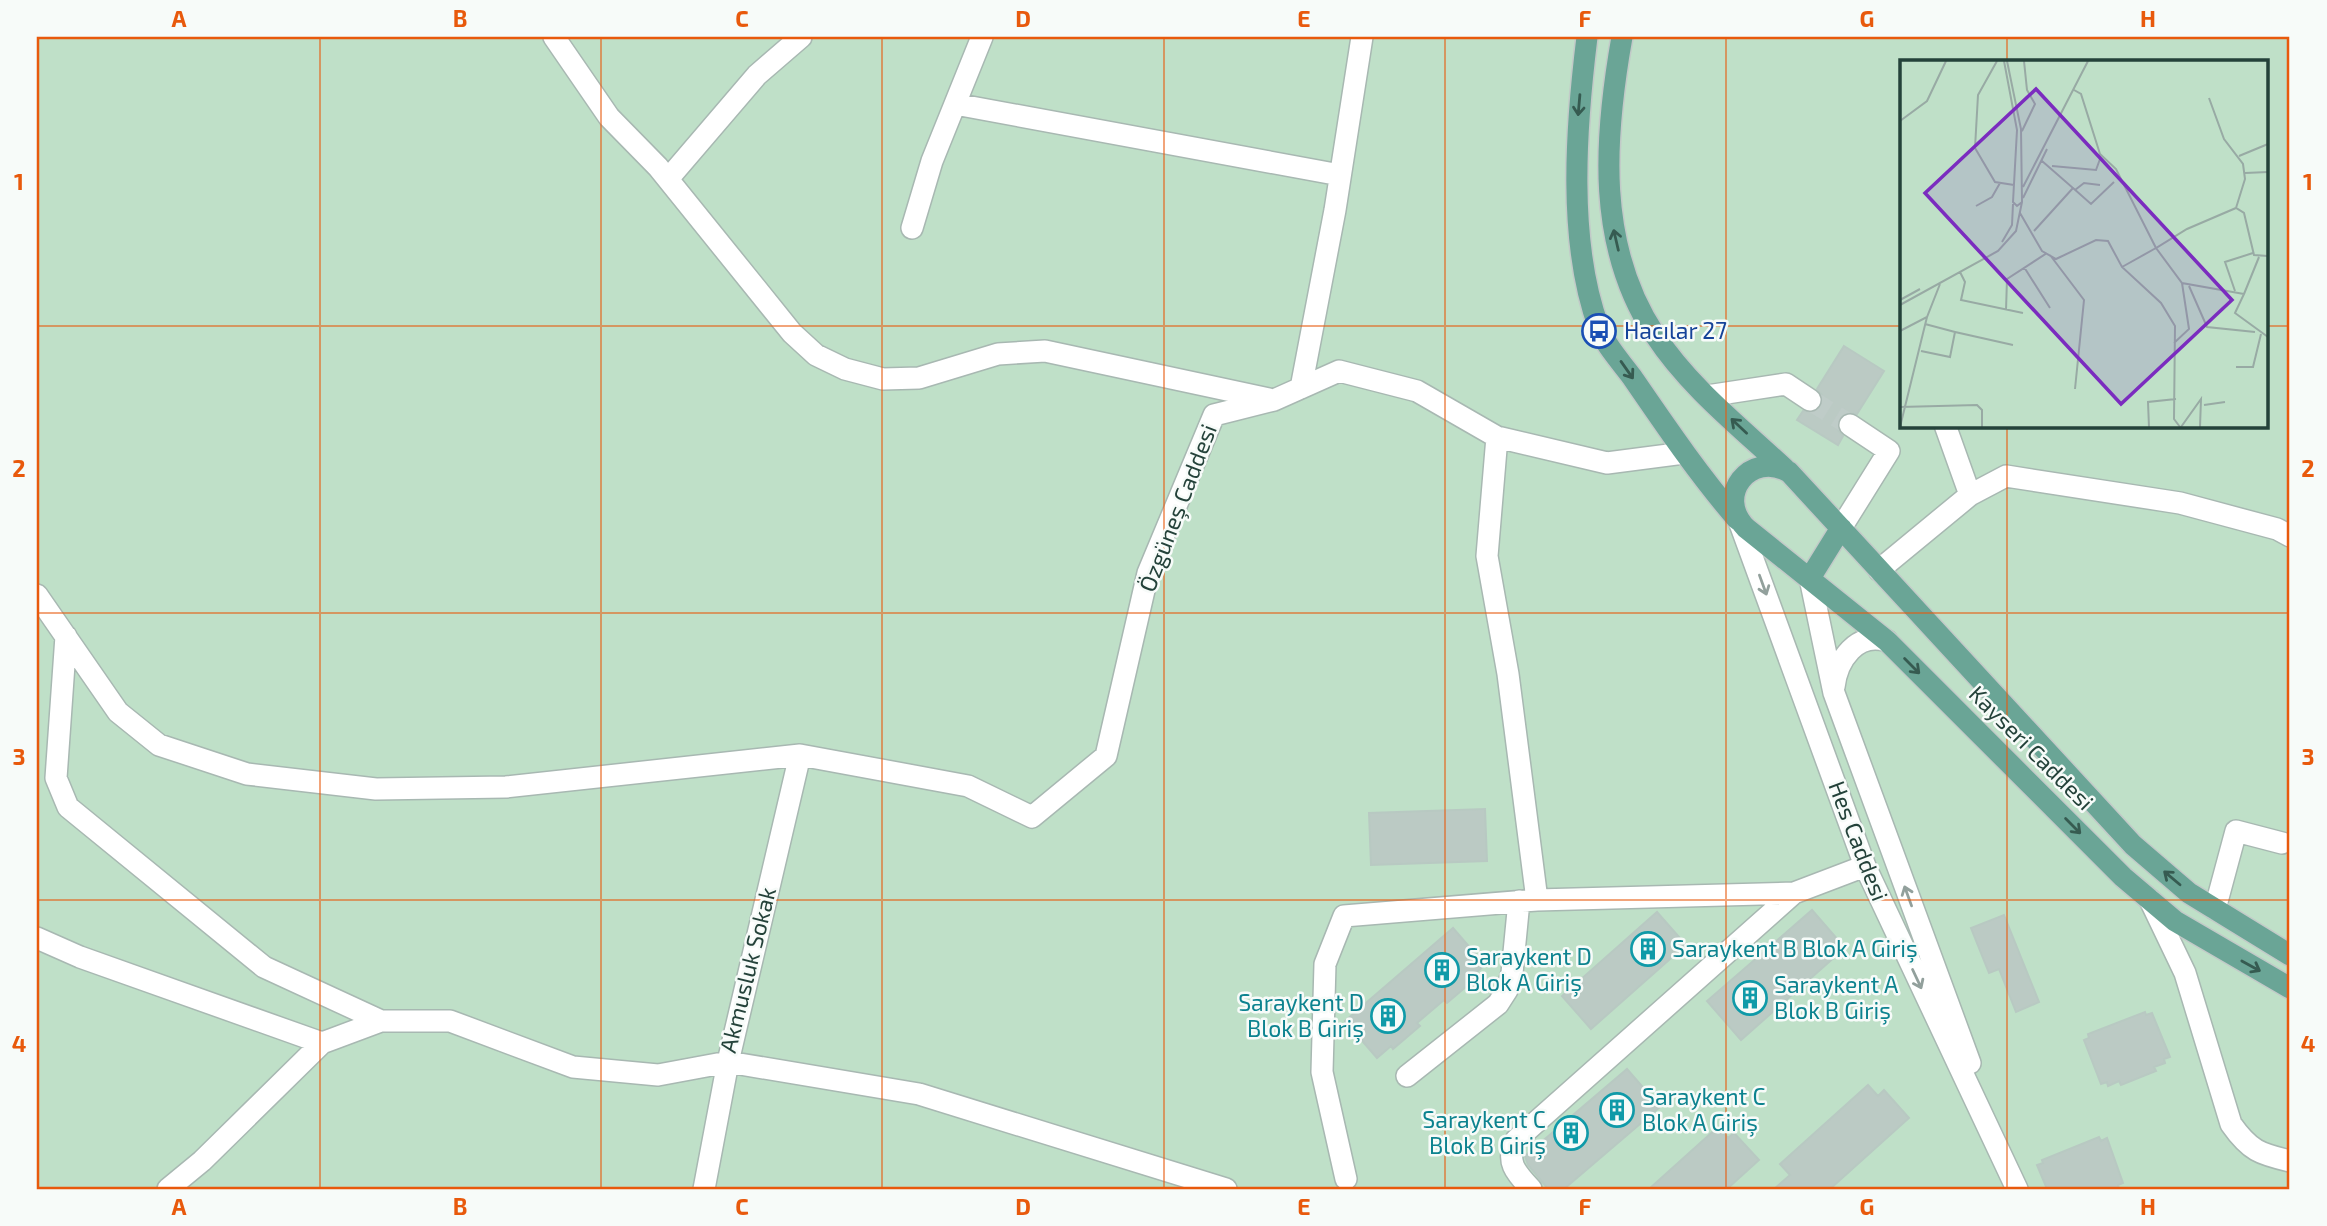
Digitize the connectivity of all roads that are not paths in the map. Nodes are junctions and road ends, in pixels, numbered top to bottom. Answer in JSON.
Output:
{"nodes":[{"id":1,"x":554,"y":37,"type":"edge"},
{"id":2,"x":801,"y":37,"type":"edge"},
{"id":3,"x":982,"y":37,"type":"edge"},
{"id":4,"x":1363,"y":37,"type":"edge"},
{"id":5,"x":1587,"y":37,"type":"edge"},
{"id":6,"x":1622,"y":37,"type":"edge"},
{"id":7,"x":955,"y":104,"type":"junction"},
{"id":8,"x":1340,"y":175,"type":"junction"},
{"id":9,"x":668,"y":179,"type":"junction"},
{"id":10,"x":912,"y":228,"type":"dead end"},
{"id":11,"x":1301,"y":388,"type":"junction"},
{"id":12,"x":1707,"y":396,"type":"junction"},
{"id":13,"x":1274,"y":400,"type":"junction"},
{"id":14,"x":1810,"y":400,"type":"tunnel mouth"},
{"id":15,"x":1850,"y":425,"type":"tunnel mouth"},
{"id":16,"x":1946,"y":427,"type":"edge"},
{"id":17,"x":1497,"y":437,"type":"junction"},
{"id":18,"x":1685,"y":453,"type":"junction"},
{"id":19,"x":1792,"y":476,"type":"junction"},
{"id":20,"x":1970,"y":495,"type":"junction"},
{"id":21,"x":1743,"y":525,"type":"junction"},
{"id":22,"x":1841,"y":528,"type":"junction"},
{"id":23,"x":2290,"y":536,"type":"edge"},
{"id":24,"x":1880,"y":570,"type":"junction"},
{"id":25,"x":1810,"y":578,"type":"junction"},
{"id":26,"x":37,"y":595,"type":"edge"},
{"id":27,"x":66,"y":636,"type":"junction"},
{"id":28,"x":1887,"y":641,"type":"junction"},
{"id":29,"x":1834,"y":693,"type":"junction"},
{"id":30,"x":800,"y":755,"type":"junction"},
{"id":31,"x":2282,"y":843,"type":"dead end"},
{"id":32,"x":1865,"y":866,"type":"junction"},
{"id":33,"x":1794,"y":893,"type":"junction"},
{"id":34,"x":2150,"y":899,"type":"junction"},
{"id":35,"x":1528,"y":900,"type":"junction"},
{"id":36,"x":2215,"y":909,"type":"junction"},
{"id":37,"x":37,"y":939,"type":"edge"},
{"id":38,"x":2290,"y":955,"type":"edge"},
{"id":39,"x":2290,"y":988,"type":"edge"},
{"id":40,"x":381,"y":1021,"type":"junction"},
{"id":41,"x":321,"y":1043,"type":"junction"},
{"id":42,"x":728,"y":1062,"type":"junction"},
{"id":43,"x":1407,"y":1076,"type":"dead end"},
{"id":44,"x":2290,"y":1161,"type":"edge"},
{"id":45,"x":1346,"y":1179,"type":"dead end"},
{"id":46,"x":168,"y":1189,"type":"edge"},
{"id":47,"x":704,"y":1189,"type":"edge"},
{"id":48,"x":1226,"y":1189,"type":"edge"},
{"id":49,"x":1531,"y":1189,"type":"edge"},
{"id":50,"x":2017,"y":1189,"type":"edge"}],
"edges":[{"from":1,"to":9,"type":"street"},
{"from":2,"to":9,"type":"street"},
{"from":3,"to":7,"type":"street"},
{"from":4,"to":8,"type":"street"},
{"from":5,"to":18,"type":"main road","name":"Kayseri Caddesi","one_way":true},
{"from":12,"to":6,"type":"main road","name":"Kayseri Caddesi","one_way":true},
{"from":7,"to":8,"type":"street"},
{"from":7,"to":10,"type":"street"},
{"from":8,"to":11,"type":"street"},
{"from":9,"to":13,"type":"street"},
{"from":11,"to":13,"type":"street","name":"Özgüneş Caddesi"},
{"from":11,"to":17,"type":"street","name":"Özgüneş Caddesi"},
{"from":12,"to":14,"type":"street"},
{"from":19,"to":12,"type":"main road","name":"Kayseri Caddesi","one_way":true},
{"from":13,"to":30,"type":"street","name":"Özgüneş Caddesi"},
{"from":15,"to":22,"type":"street"},
{"from":16,"to":20,"type":"street"},
{"from":17,"to":18,"type":"street","name":"Özgüneş Caddesi"},
{"from":17,"to":35,"type":"street"},
{"from":18,"to":21,"type":"main road","name":"Kayseri Caddesi"},
{"from":19,"to":21,"type":"main road"},
{"from":19,"to":22,"type":"main road","name":"Kayseri Caddesi"},
{"from":20,"to":23,"type":"street"},
{"from":20,"to":24,"type":"street"},
{"from":21,"to":25,"type":"main road","name":"Kayseri Caddesi"},
{"from":21,"to":32,"type":"street","name":"Hes Caddesi","one_way":true},
{"from":22,"to":24,"type":"main road","name":"Kayseri Caddesi"},
{"from":22,"to":25,"type":"main road"},
{"from":36,"to":24,"type":"main road","name":"Kayseri Caddesi","one_way":true},
{"from":25,"to":28,"type":"main road","name":"Kayseri Caddesi"},
{"from":25,"to":29,"type":"street","name":"Hes Caddesi"},
{"from":26,"to":27,"type":"street"},
{"from":27,"to":30,"type":"street"},
{"from":27,"to":40,"type":"street"},
{"from":28,"to":29,"type":"street"},
{"from":28,"to":34,"type":"main road","name":"Kayseri Caddesi","one_way":true},
{"from":50,"to":29,"type":"street","name":"Hes Caddesi","one_way":true},
{"from":30,"to":42,"type":"street","name":"Akmusluk Sokak"},
{"from":31,"to":36,"type":"street"},
{"from":32,"to":33,"type":"street"},
{"from":32,"to":50,"type":"street","name":"Hes Caddesi","one_way":true},
{"from":33,"to":35,"type":"street"},
{"from":33,"to":49,"type":"street"},
{"from":34,"to":39,"type":"main road","name":"Kayseri Caddesi","one_way":true},
{"from":34,"to":44,"type":"street"},
{"from":35,"to":43,"type":"street"},
{"from":35,"to":45,"type":"street"},
{"from":36,"to":38,"type":"main road","name":"Kayseri Caddesi"},
{"from":37,"to":41,"type":"street"},
{"from":40,"to":41,"type":"street","name":"Akmusluk Sokak"},
{"from":40,"to":42,"type":"street","name":"Akmusluk Sokak"},
{"from":41,"to":46,"type":"street","name":"Akmusluk Sokak"},
{"from":42,"to":47,"type":"street"},
{"from":42,"to":48,"type":"street"}]}
